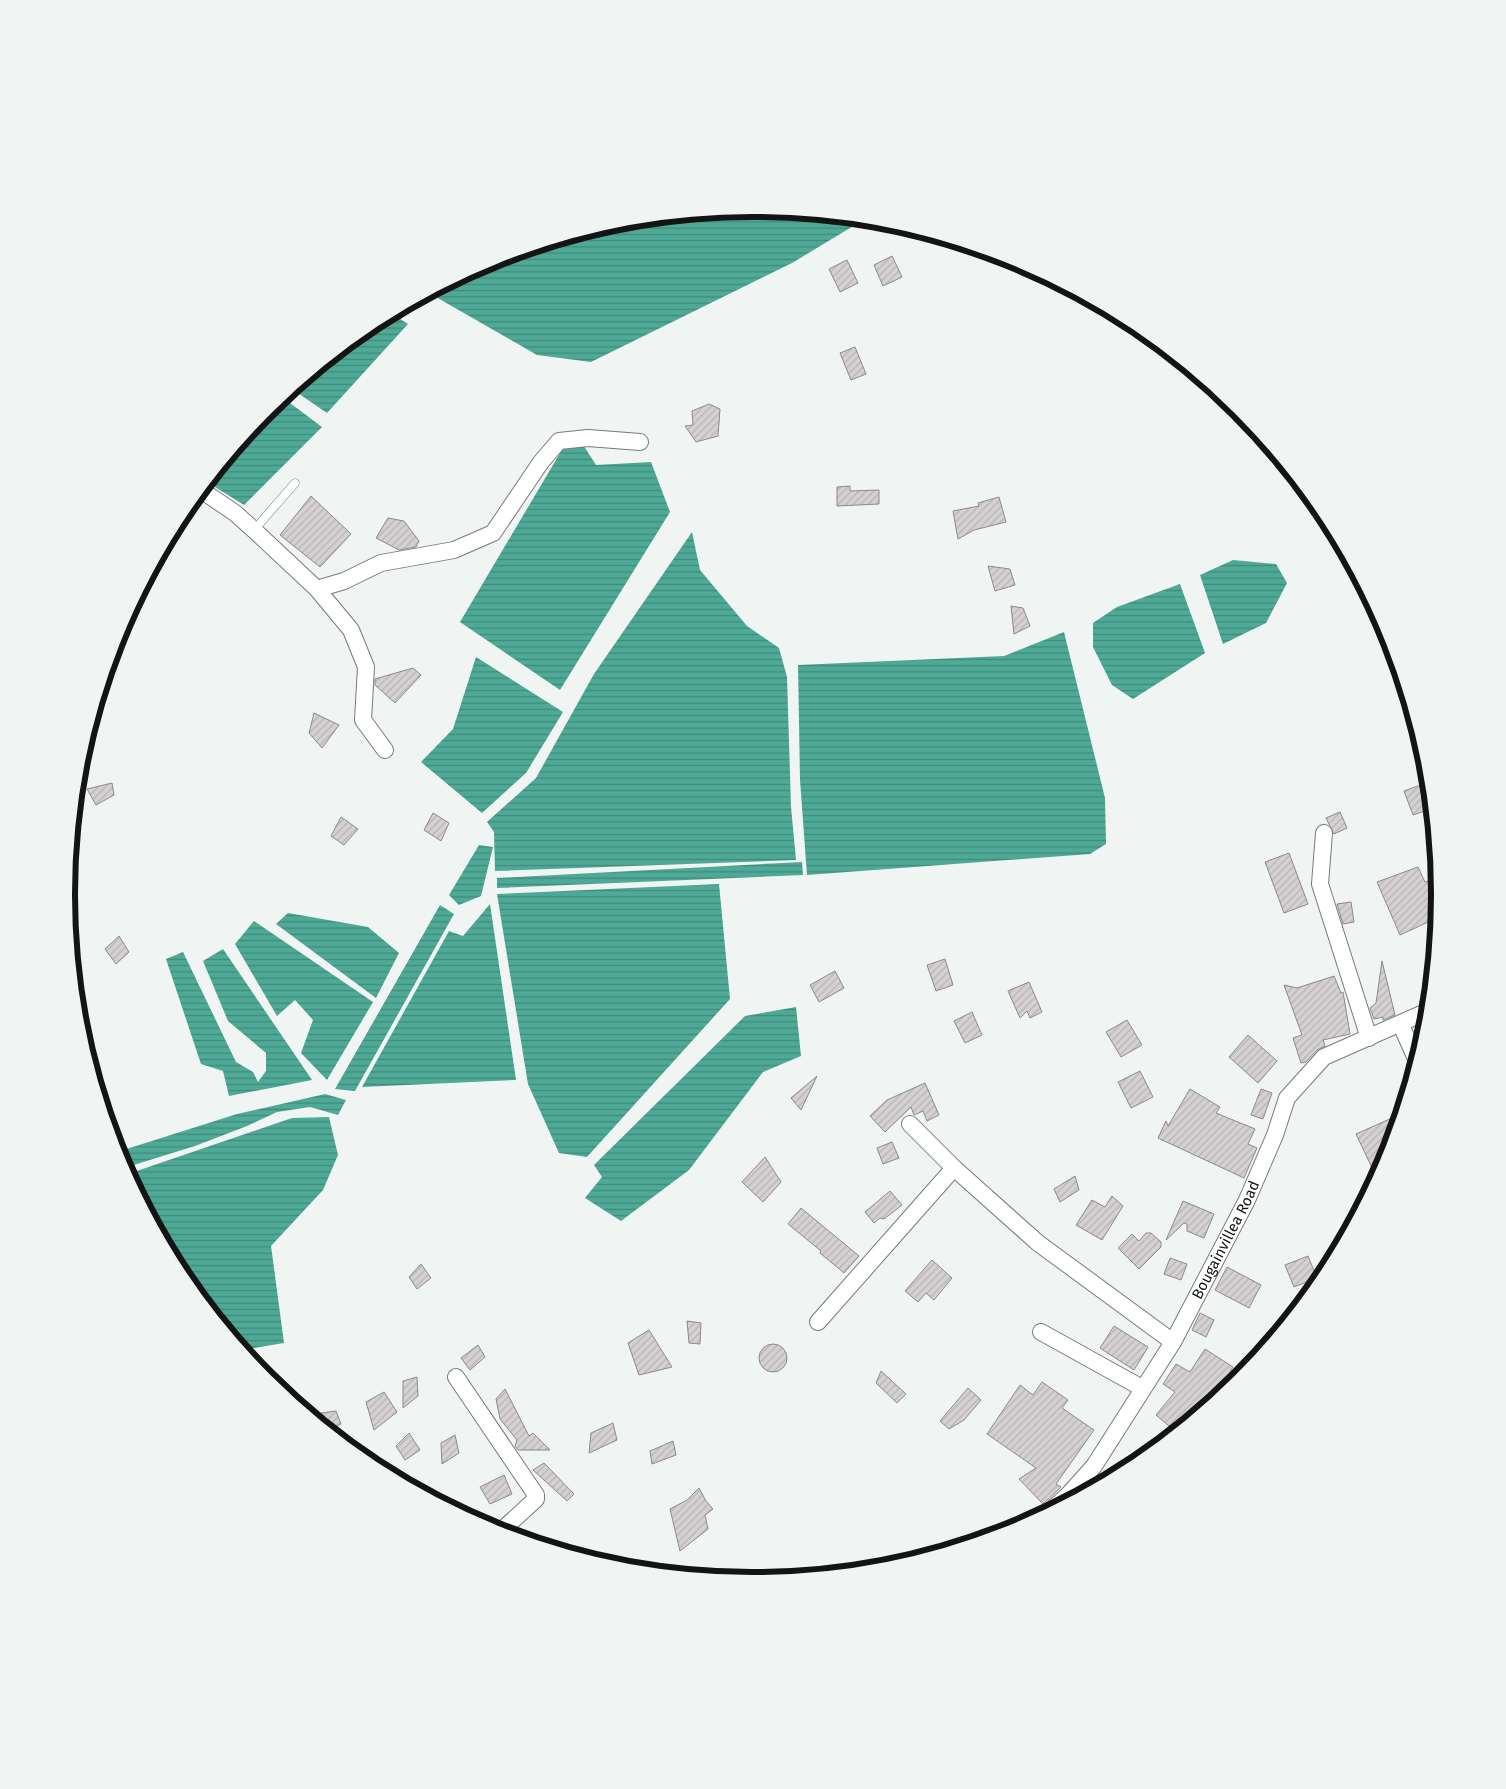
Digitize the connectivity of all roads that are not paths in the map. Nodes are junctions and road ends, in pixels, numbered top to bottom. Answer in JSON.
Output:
{"nodes":[{"id":1,"x":640,"y":442,"type":"dead end"},
{"id":2,"x":295,"y":483,"type":"dead end"},
{"id":3,"x":207,"y":494,"type":"edge"},
{"id":4,"x":254,"y":530,"type":"junction"},
{"id":5,"x":317,"y":589,"type":"junction"},
{"id":6,"x":385,"y":750,"type":"dead end"},
{"id":7,"x":1324,"y":833,"type":"dead end"},
{"id":8,"x":1420,"y":1015,"type":"edge"},
{"id":9,"x":1400,"y":1025,"type":"junction"},
{"id":10,"x":1369,"y":1038,"type":"junction"},
{"id":11,"x":1412,"y":1051,"type":"edge"},
{"id":12,"x":910,"y":1124,"type":"dead end"},
{"id":13,"x":954,"y":1168,"type":"junction"},
{"id":14,"x":818,"y":1322,"type":"dead end"},
{"id":15,"x":1041,"y":1332,"type":"dead end"},
{"id":16,"x":1173,"y":1342,"type":"junction"},
{"id":17,"x":456,"y":1377,"type":"dead end"},
{"id":18,"x":1142,"y":1388,"type":"junction"},
{"id":19,"x":1068,"y":1495,"type":"edge"},
{"id":20,"x":507,"y":1526,"type":"edge"}],
"edges":[{"from":1,"to":5,"type":"street"},
{"from":2,"to":4,"type":"lane"},
{"from":3,"to":4,"type":"street"},
{"from":4,"to":5,"type":"street"},
{"from":5,"to":6,"type":"street"},
{"from":7,"to":10,"type":"street"},
{"from":8,"to":9,"type":"street","name":"Bougainvillea Road"},
{"from":9,"to":10,"type":"street","name":"Bougainvillea Road"},
{"from":9,"to":11,"type":"street"},
{"from":10,"to":16,"type":"street","name":"Bougainvillea Road"},
{"from":12,"to":13,"type":"street"},
{"from":13,"to":14,"type":"street"},
{"from":13,"to":16,"type":"street"},
{"from":15,"to":18,"type":"street"},
{"from":16,"to":18,"type":"street","name":"Bougainvillea Road"},
{"from":17,"to":20,"type":"street"},
{"from":18,"to":19,"type":"street","name":"Bougainvillea Road"}]}
